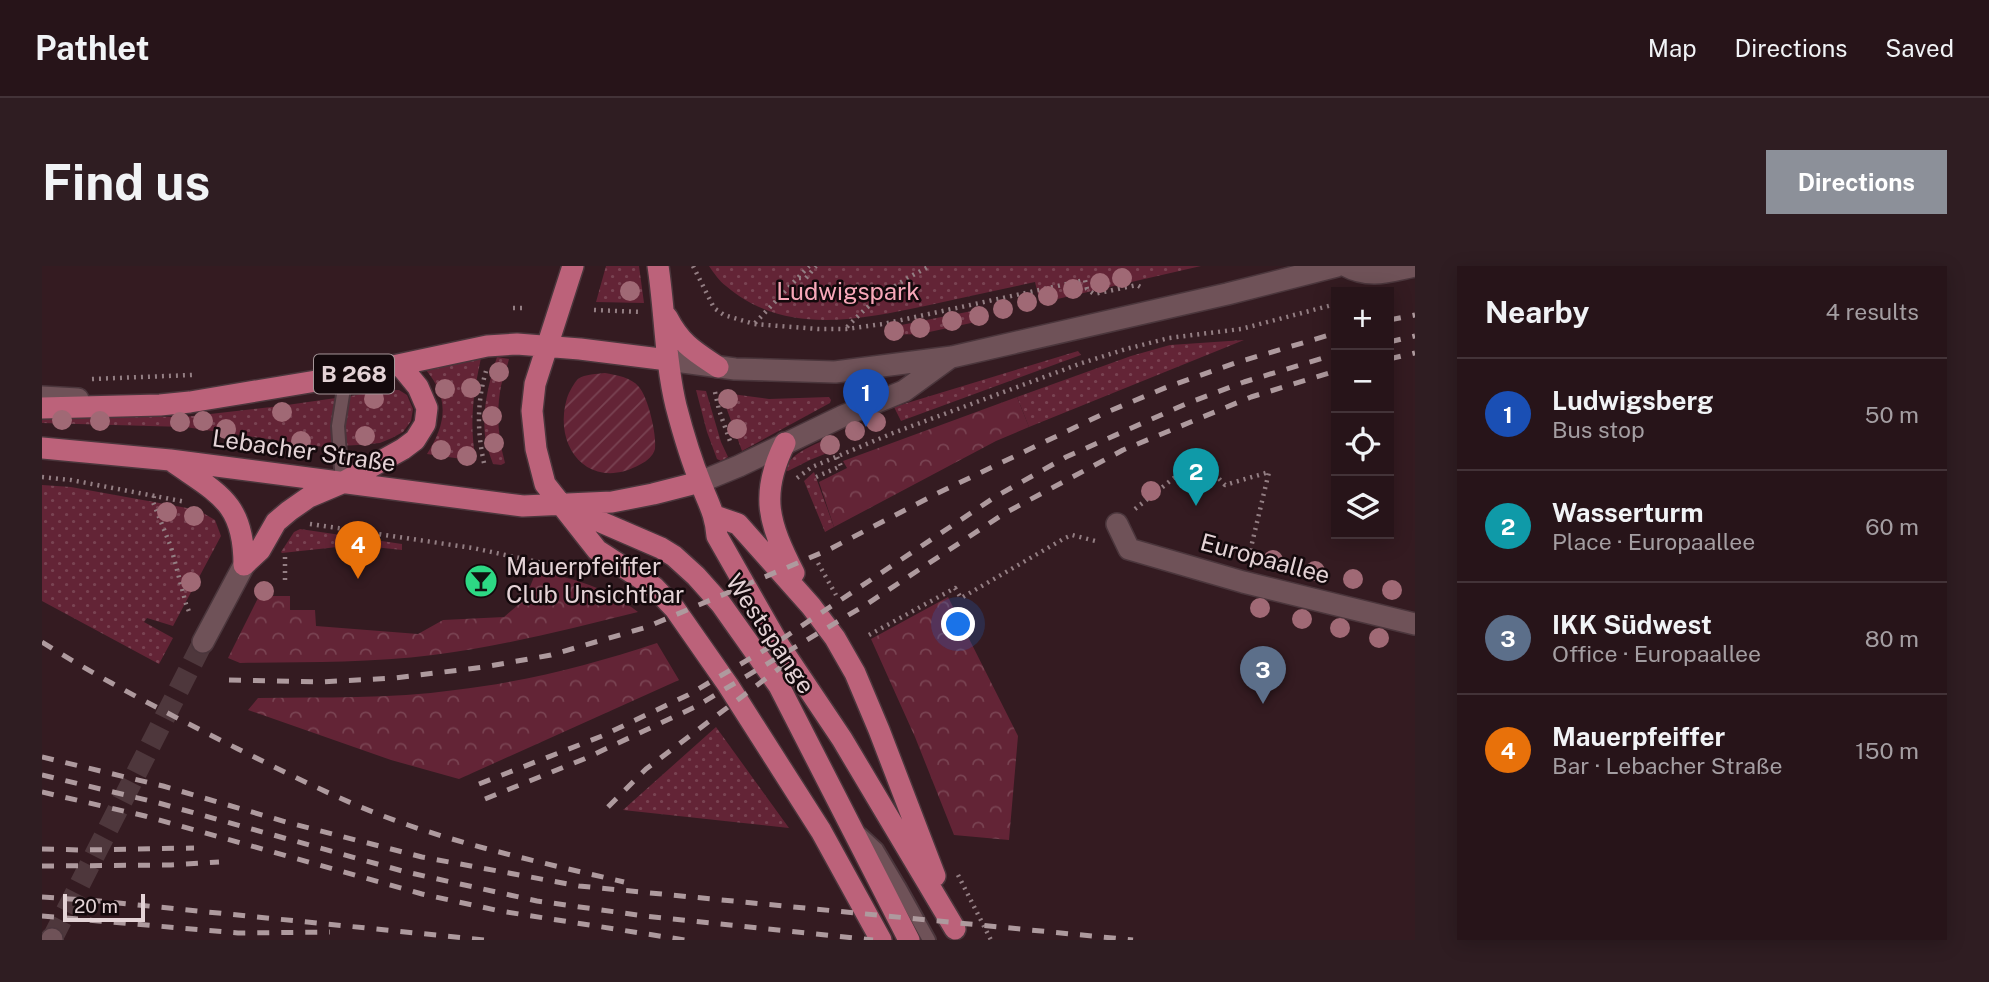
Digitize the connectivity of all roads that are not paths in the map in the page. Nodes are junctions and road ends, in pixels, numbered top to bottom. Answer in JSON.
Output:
{"nodes":[{"id":1,"x":573,"y":266,"type":"edge"},
{"id":2,"x":658,"y":266,"type":"edge"},
{"id":3,"x":1337,"y":266,"type":"edge"},
{"id":4,"x":1346,"y":266,"type":"edge"},
{"id":5,"x":1415,"y":267,"type":"edge"},
{"id":6,"x":1307,"y":270,"type":"edge"},
{"id":7,"x":655,"y":312,"type":"junction"},
{"id":8,"x":547,"y":346,"type":"junction"},
{"id":9,"x":952,"y":357,"type":"junction"},
{"id":10,"x":668,"y":360,"type":"junction"},
{"id":11,"x":400,"y":365,"type":"junction"},
{"id":12,"x":718,"y":367,"type":"junction"},
{"id":13,"x":346,"y":376,"type":"junction"},
{"id":14,"x":42,"y":397,"type":"edge"},
{"id":15,"x":125,"y":406,"type":"junction"},
{"id":16,"x":42,"y":408,"type":"edge"},
{"id":17,"x":785,"y":443,"type":"junction"},
{"id":18,"x":42,"y":448,"type":"edge"},
{"id":19,"x":170,"y":460,"type":"junction"},
{"id":20,"x":700,"y":482,"type":"junction"},
{"id":21,"x":342,"y":483,"type":"junction"},
{"id":22,"x":559,"y":503,"type":"junction"},
{"id":23,"x":715,"y":516,"type":"junction"},
{"id":24,"x":1117,"y":524,"type":"road end"},
{"id":25,"x":244,"y":565,"type":"junction"},
{"id":26,"x":811,"y":606,"type":"junction"},
{"id":27,"x":1415,"y":624,"type":"edge"},
{"id":28,"x":203,"y":642,"type":"tunnel mouth"},
{"id":29,"x":850,"y":825,"type":"junction"},
{"id":30,"x":957,"y":934,"type":"edge"},
{"id":31,"x":880,"y":940,"type":"edge"},
{"id":32,"x":909,"y":940,"type":"edge"},
{"id":33,"x":929,"y":940,"type":"edge"}],
"edges":[{"from":1,"to":8,"type":"main road"},
{"from":2,"to":7,"type":"main road","name":"Westspange"},
{"from":3,"to":6,"type":"street"},
{"from":4,"to":5,"type":"street"},
{"from":6,"to":9,"type":"street"},
{"from":7,"to":10,"type":"main road","name":"Westspange"},
{"from":7,"to":12,"type":"main road"},
{"from":8,"to":10,"type":"main road","name":"Lebacher Straße"},
{"from":8,"to":11,"type":"main road","name":"Lebacher Straße","number":"B 268"},
{"from":8,"to":22,"type":"main road"},
{"from":9,"to":12,"type":"street"},
{"from":9,"to":17,"type":"street"},
{"from":10,"to":12,"type":"street"},
{"from":10,"to":20,"type":"main road","name":"Westspange"},
{"from":11,"to":13,"type":"main road","name":"Lebacher Straße","number":"B 268"},
{"from":11,"to":21,"type":"main road"},
{"from":13,"to":15,"type":"main road","name":"Lebacher Straße","number":"B 268"},
{"from":13,"to":21,"type":"lane"},
{"from":14,"to":15,"type":"street","name":"Lebacher Straße"},
{"from":15,"to":16,"type":"main road","name":"Lebacher Straße","number":"B 268"},
{"from":17,"to":20,"type":"street"},
{"from":17,"to":26,"type":"main road"},
{"from":18,"to":19,"type":"main road","name":"Lebacher Straße"},
{"from":19,"to":21,"type":"main road","name":"Lebacher Straße"},
{"from":19,"to":25,"type":"main road"},
{"from":20,"to":22,"type":"main road","name":"Lebacher Straße"},
{"from":20,"to":23,"type":"main road","name":"Westspange"},
{"from":21,"to":22,"type":"main road","name":"Lebacher Straße"},
{"from":21,"to":25,"type":"main road"},
{"from":22,"to":29,"type":"main road","name":"Westspange"},
{"from":22,"to":31,"type":"main road"},
{"from":23,"to":26,"type":"main road","name":"Westspange"},
{"from":23,"to":30,"type":"main road","name":"Westspange"},
{"from":24,"to":27,"type":"street","name":"Europaallee"},
{"from":25,"to":28,"type":"street"},
{"from":26,"to":30,"type":"main road","name":"Westspange"},
{"from":29,"to":32,"type":"main road","name":"Westspange"},
{"from":29,"to":33,"type":"lane"}]}
